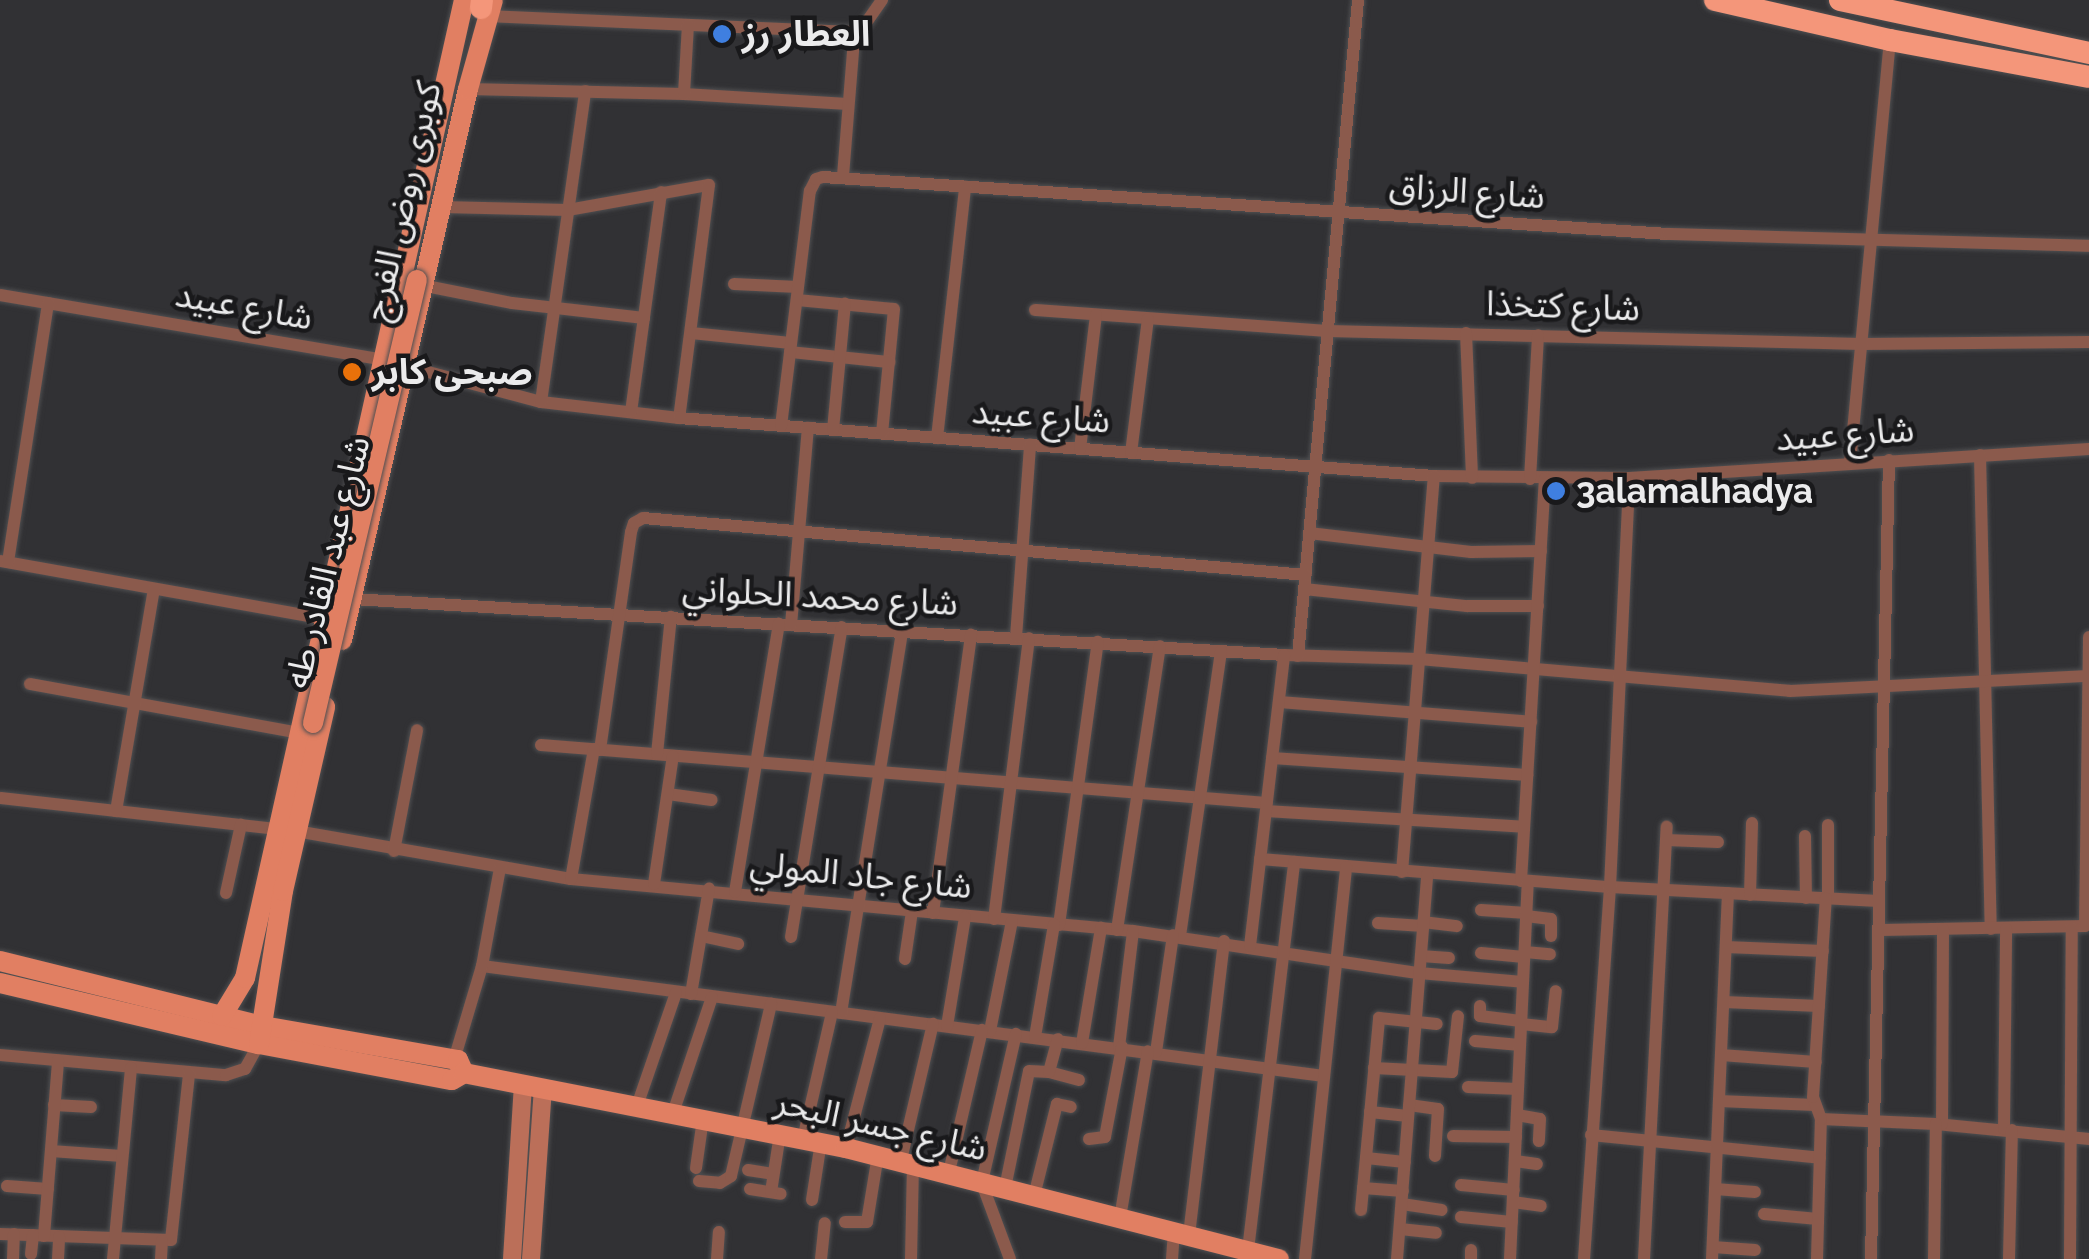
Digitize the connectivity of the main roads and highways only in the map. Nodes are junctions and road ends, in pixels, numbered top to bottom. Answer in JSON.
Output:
{"nodes":[{"id":1,"x":1715,"y":0,"type":"edge"},
{"id":2,"x":1840,"y":0,"type":"edge"},
{"id":3,"x":481,"y":4,"type":"edge"},
{"id":4,"x":2089,"y":53,"type":"edge"},
{"id":5,"x":2089,"y":76,"type":"edge"},
{"id":6,"x":400,"y":290,"type":"junction"},
{"id":7,"x":306,"y":728,"type":"junction"},
{"id":8,"x":311,"y":769,"type":"junction"},
{"id":9,"x":287,"y":830,"type":"junction"},
{"id":10,"x":0,"y":961,"type":"edge"},
{"id":11,"x":0,"y":983,"type":"edge"},
{"id":12,"x":237,"y":997,"type":"junction"},
{"id":13,"x":264,"y":1001,"type":"junction"},
{"id":14,"x":222,"y":1016,"type":"junction"},
{"id":15,"x":261,"y":1035,"type":"junction"},
{"id":16,"x":1274,"y":1258,"type":"edge"}],
"edges":[{"from":1,"to":5,"type":"highway"},
{"from":2,"to":4,"type":"highway"},
{"from":3,"to":6,"type":"main road","name":"شارع عبد القادر طه"},
{"from":3,"to":6,"type":"main road","name":"كوبرى روض الفرج"},
{"from":3,"to":7,"type":"main road","name":"كوبرى روض الفرج","bridge":true},
{"from":3,"to":8,"type":"main road","name":"شارع عبد القادر طه"},
{"from":6,"to":7,"type":"main road","name":"شارع عبد القادر طه"},
{"from":7,"to":8,"type":"main road","name":"كوبرى روض الفرج"},
{"from":7,"to":9,"type":"main road","name":"شارع عبد القادر طه"},
{"from":8,"to":9,"type":"main road","name":"شارع عبد القادر طه"},
{"from":9,"to":12,"type":"main road","name":"شارع عبد القادر طه"},
{"from":9,"to":13,"type":"main road","name":"شارع عبد القادر طه"},
{"from":10,"to":14,"type":"main road","name":"شارع جسر البحر"},
{"from":11,"to":15,"type":"main road","name":"شارع جسر البحر"},
{"from":12,"to":13,"type":"main road"},
{"from":12,"to":14,"type":"main road","name":"شارع عبد القادر طه"},
{"from":13,"to":15,"type":"main road","name":"شارع عبد القادر طه"},
{"from":14,"to":15,"type":"main road","name":"شارع جسر البحر"},
{"from":15,"to":16,"type":"main road","name":"شارع جسر البحر"}]}
